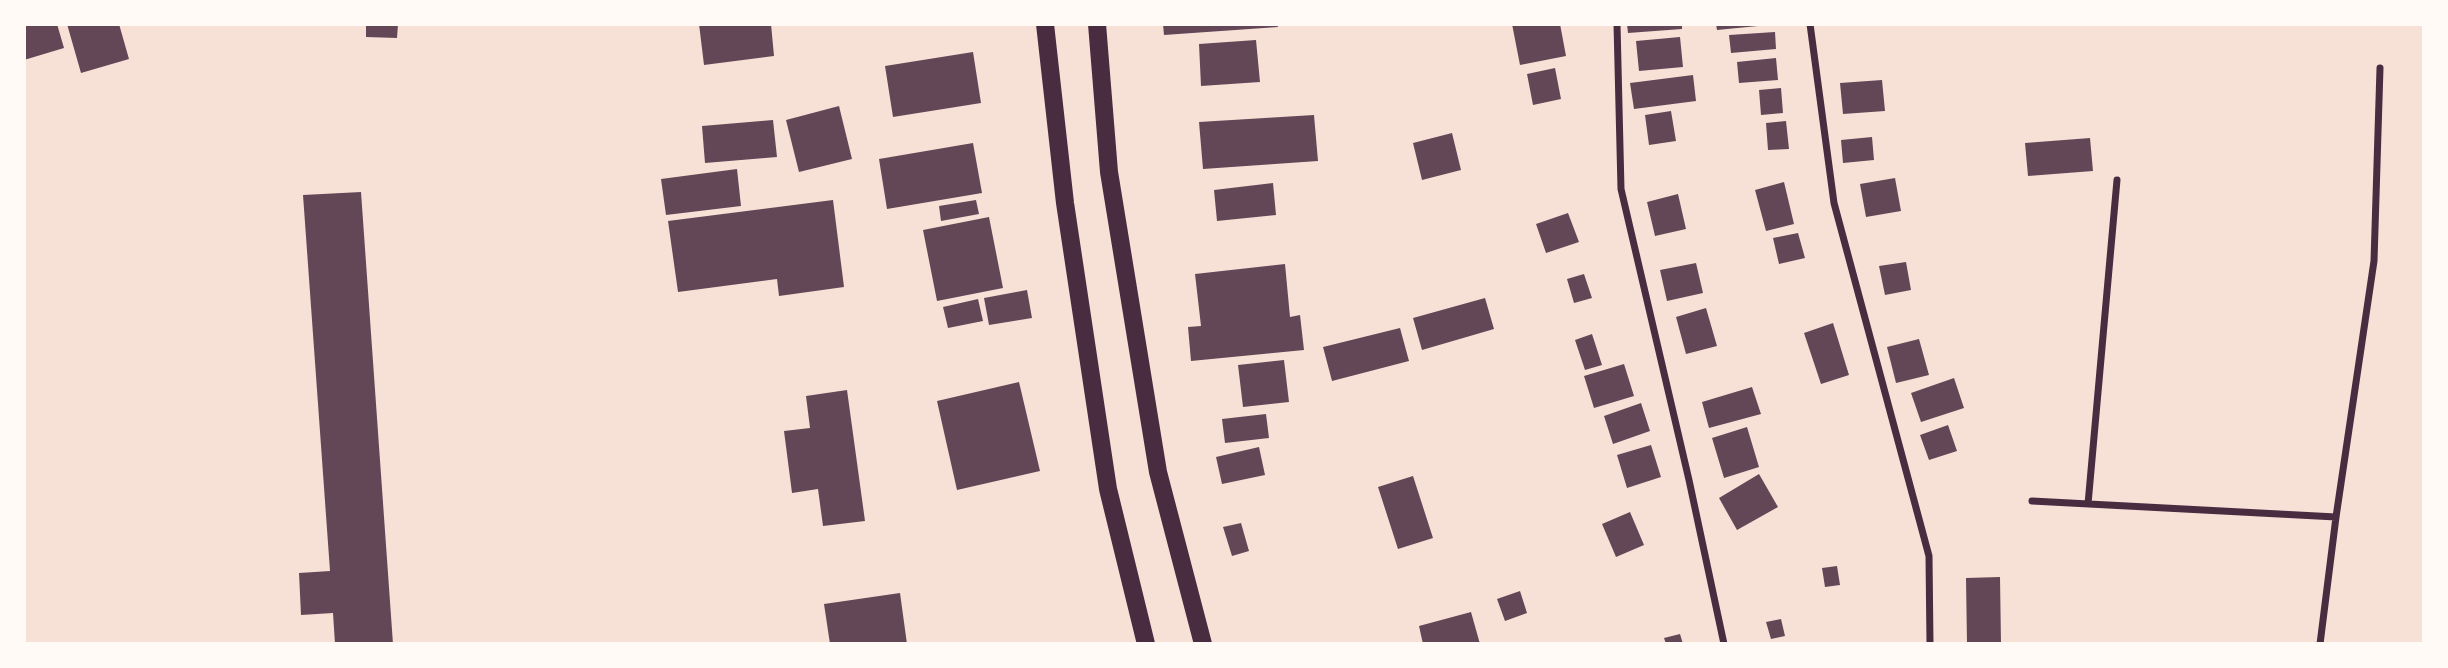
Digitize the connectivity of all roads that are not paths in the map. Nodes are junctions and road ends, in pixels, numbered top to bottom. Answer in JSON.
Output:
{"nodes":[{"id":1,"x":1045,"y":24,"type":"edge"},
{"id":2,"x":1097,"y":24,"type":"edge"},
{"id":3,"x":1617,"y":24,"type":"edge"},
{"id":4,"x":1810,"y":24,"type":"edge"},
{"id":5,"x":2380,"y":68,"type":"dead end"},
{"id":6,"x":2118,"y":180,"type":"dead end"},
{"id":7,"x":2032,"y":501,"type":"dead end"},
{"id":8,"x":2088,"y":504,"type":"junction"},
{"id":9,"x":2336,"y":517,"type":"junction"},
{"id":10,"x":1146,"y":643,"type":"edge"},
{"id":11,"x":1203,"y":643,"type":"edge"},
{"id":12,"x":1724,"y":643,"type":"edge"},
{"id":13,"x":1930,"y":643,"type":"edge"},
{"id":14,"x":2320,"y":643,"type":"edge"}],
"edges":[{"from":1,"to":10,"type":"main road"},
{"from":2,"to":11,"type":"main road"},
{"from":3,"to":12,"type":"street"},
{"from":4,"to":13,"type":"street"},
{"from":5,"to":9,"type":"street"},
{"from":6,"to":8,"type":"street"},
{"from":7,"to":8,"type":"street"},
{"from":8,"to":9,"type":"street"},
{"from":9,"to":14,"type":"street"}]}
